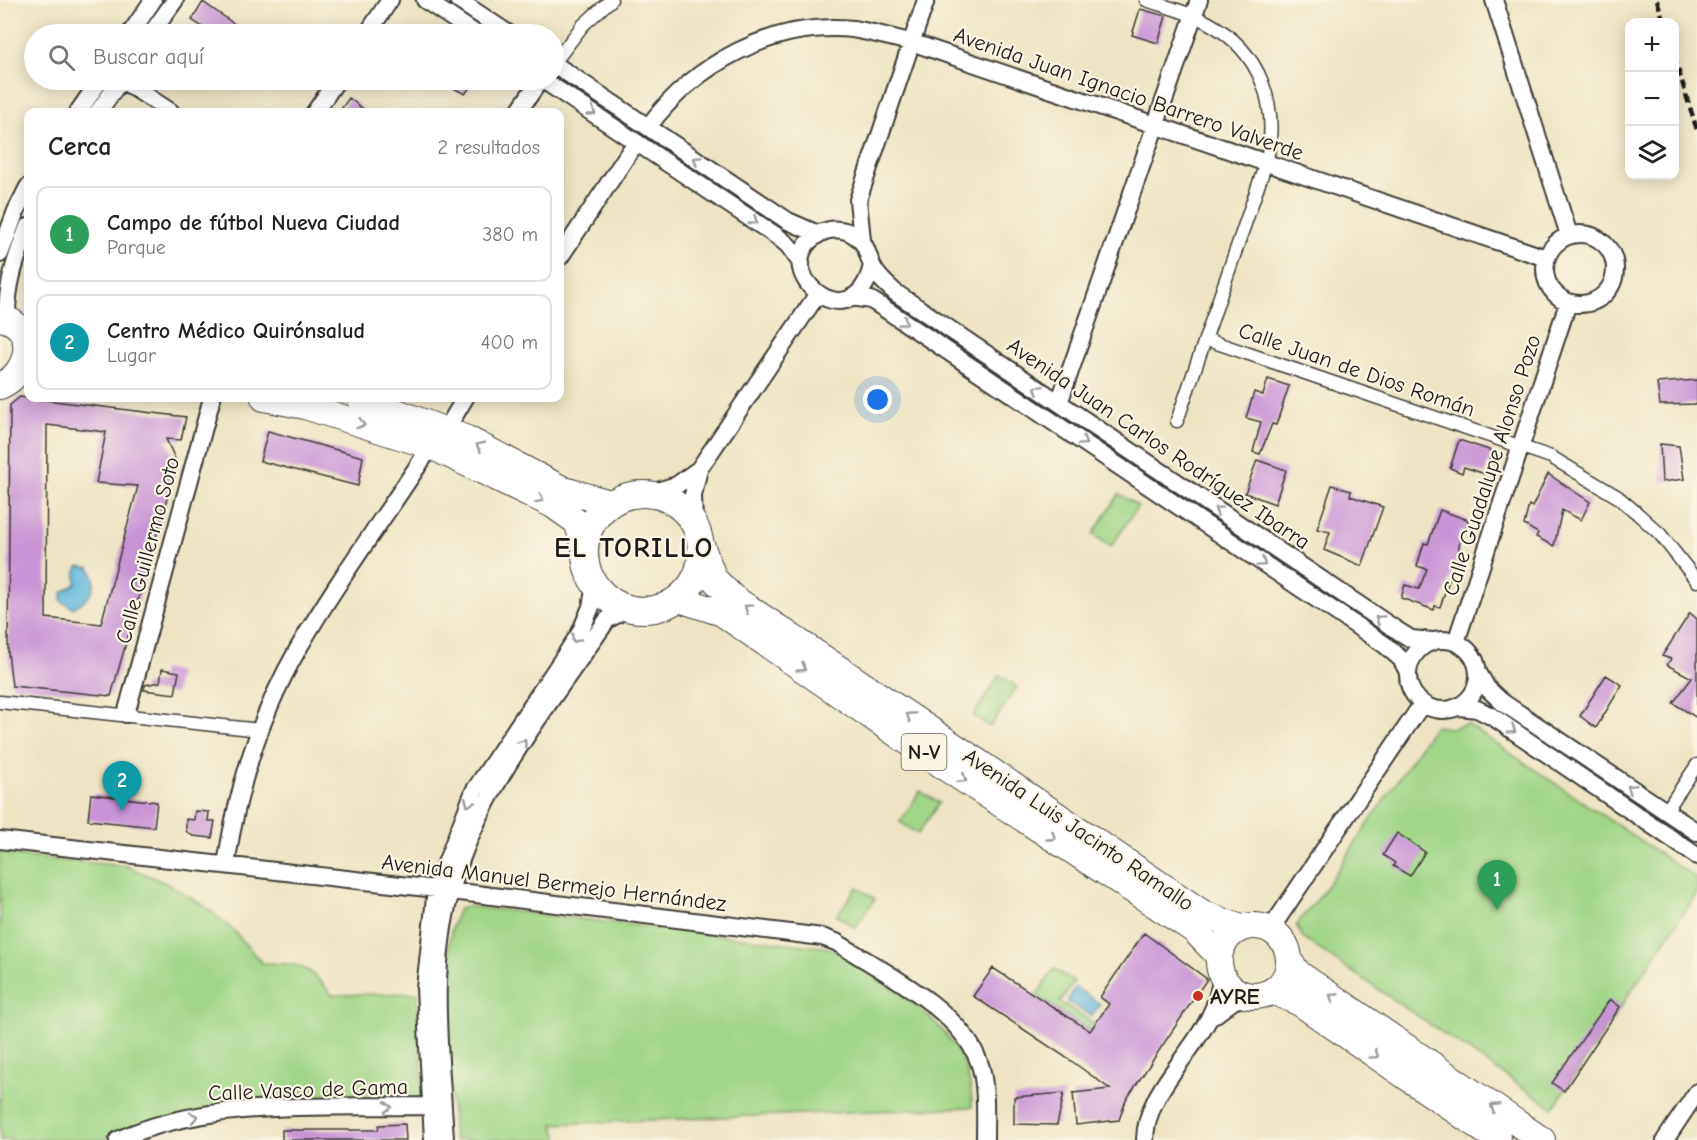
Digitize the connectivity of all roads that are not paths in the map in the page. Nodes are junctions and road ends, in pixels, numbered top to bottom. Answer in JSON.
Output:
{"nodes":[{"id":1,"x":153,"y":0,"type":"edge"},
{"id":2,"x":175,"y":0,"type":"edge"},
{"id":3,"x":390,"y":0,"type":"edge"},
{"id":4,"x":425,"y":0,"type":"edge"},
{"id":5,"x":458,"y":0,"type":"edge"},
{"id":6,"x":611,"y":0,"type":"edge"},
{"id":7,"x":926,"y":0,"type":"edge"},
{"id":8,"x":1146,"y":0,"type":"edge"},
{"id":9,"x":1494,"y":0,"type":"edge"},
{"id":10,"x":1196,"y":8,"type":"edge"},
{"id":11,"x":137,"y":24,"type":"edge"},
{"id":12,"x":158,"y":24,"type":"edge"},
{"id":13,"x":374,"y":24,"type":"edge"},
{"id":14,"x":461,"y":24,"type":"edge"},
{"id":15,"x":494,"y":24,"type":"edge"},
{"id":16,"x":911,"y":42,"type":"junction"},
{"id":17,"x":564,"y":51,"type":"edge"},
{"id":18,"x":564,"y":71,"type":"edge"},
{"id":19,"x":93,"y":90,"type":"edge"},
{"id":20,"x":114,"y":90,"type":"edge"},
{"id":21,"x":137,"y":90,"type":"edge"},
{"id":22,"x":330,"y":90,"type":"edge"},
{"id":23,"x":534,"y":90,"type":"edge"},
{"id":24,"x":557,"y":90,"type":"edge"},
{"id":25,"x":81,"y":108,"type":"edge"},
{"id":26,"x":101,"y":108,"type":"edge"},
{"id":27,"x":165,"y":108,"type":"edge"},
{"id":28,"x":318,"y":108,"type":"edge"},
{"id":29,"x":521,"y":108,"type":"edge"},
{"id":30,"x":1156,"y":125,"type":"junction"},
{"id":31,"x":648,"y":127,"type":"junction"},
{"id":32,"x":636,"y":142,"type":"junction"},
{"id":33,"x":1266,"y":163,"type":"junction"},
{"id":34,"x":24,"y":195,"type":"edge"},
{"id":35,"x":858,"y":200,"type":"junction"},
{"id":36,"x":823,"y":232,"type":"junction"},
{"id":37,"x":1569,"y":236,"type":"junction"},
{"id":38,"x":24,"y":238,"type":"edge"},
{"id":39,"x":862,"y":240,"type":"junction"},
{"id":40,"x":564,"y":251,"type":"edge"},
{"id":41,"x":0,"y":254,"type":"edge"},
{"id":42,"x":1546,"y":258,"type":"junction"},
{"id":43,"x":801,"y":263,"type":"junction"},
{"id":44,"x":872,"y":266,"type":"junction"},
{"id":45,"x":818,"y":295,"type":"junction"},
{"id":46,"x":852,"y":297,"type":"junction"},
{"id":47,"x":1568,"y":303,"type":"junction"},
{"id":48,"x":15,"y":328,"type":"edge"},
{"id":49,"x":1205,"y":339,"type":"junction"},
{"id":50,"x":24,"y":343,"type":"edge"},
{"id":51,"x":24,"y":366,"type":"edge"},
{"id":52,"x":15,"y":379,"type":"edge"},
{"id":53,"x":211,"y":402,"type":"edge"},
{"id":54,"x":284,"y":402,"type":"edge"},
{"id":55,"x":368,"y":402,"type":"edge"},
{"id":56,"x":462,"y":402,"type":"edge"},
{"id":57,"x":1059,"y":403,"type":"junction"},
{"id":58,"x":1178,"y":421,"type":"dead end"},
{"id":59,"x":439,"y":438,"type":"junction"},
{"id":60,"x":1521,"y":447,"type":"junction"},
{"id":61,"x":699,"y":469,"type":"junction"},
{"id":62,"x":651,"y":493,"type":"junction"},
{"id":63,"x":610,"y":503,"type":"junction"},
{"id":64,"x":698,"y":534,"type":"junction"},
{"id":65,"x":585,"y":547,"type":"junction"},
{"id":66,"x":1697,"y":581,"type":"edge"},
{"id":67,"x":595,"y":585,"type":"junction"},
{"id":68,"x":679,"y":599,"type":"junction"},
{"id":69,"x":627,"y":609,"type":"junction"},
{"id":70,"x":1432,"y":641,"type":"junction"},
{"id":71,"x":1456,"y":642,"type":"junction"},
{"id":72,"x":1408,"y":672,"type":"junction"},
{"id":73,"x":1479,"y":674,"type":"junction"},
{"id":74,"x":0,"y":702,"type":"edge"},
{"id":75,"x":1422,"y":704,"type":"junction"},
{"id":76,"x":1460,"y":707,"type":"junction"},
{"id":77,"x":126,"y":714,"type":"junction"},
{"id":78,"x":260,"y":730,"type":"junction"},
{"id":79,"x":1697,"y":765,"type":"edge"},
{"id":80,"x":1666,"y":811,"type":"junction"},
{"id":81,"x":1697,"y":832,"type":"edge"},
{"id":82,"x":0,"y":840,"type":"edge"},
{"id":83,"x":1697,"y":856,"type":"edge"},
{"id":84,"x":226,"y":865,"type":"junction"},
{"id":85,"x":443,"y":890,"type":"junction"},
{"id":86,"x":1241,"y":928,"type":"junction"},
{"id":87,"x":1270,"y":930,"type":"junction"},
{"id":88,"x":1289,"y":961,"type":"junction"},
{"id":89,"x":1220,"y":966,"type":"junction"},
{"id":90,"x":1260,"y":994,"type":"junction"},
{"id":91,"x":1213,"y":1016,"type":"junction"},
{"id":92,"x":1697,"y":1092,"type":"edge"},
{"id":93,"x":431,"y":1106,"type":"junction"},
{"id":94,"x":118,"y":1140,"type":"edge"},
{"id":95,"x":433,"y":1140,"type":"edge"},
{"id":96,"x":445,"y":1140,"type":"edge"},
{"id":97,"x":986,"y":1140,"type":"edge"},
{"id":98,"x":1145,"y":1140,"type":"edge"},
{"id":99,"x":1498,"y":1140,"type":"edge"},
{"id":100,"x":1542,"y":1140,"type":"edge"},
{"id":101,"x":1665,"y":1140,"type":"edge"}],
"edges":[{"from":1,"to":11,"type":"street"},
{"from":2,"to":12,"type":"street"},
{"from":3,"to":13,"type":"street"},
{"from":4,"to":14,"type":"street"},
{"from":5,"to":15,"type":"street"},
{"from":6,"to":17,"type":"street"},
{"from":7,"to":16,"type":"street"},
{"from":8,"to":10,"type":"street"},
{"from":9,"to":37,"type":"street"},
{"from":10,"to":30,"type":"street"},
{"from":10,"to":33,"type":"street"},
{"from":16,"to":30,"type":"street","name":"Avenida Juan Ignacio Barrero Valverde"},
{"from":16,"to":31,"type":"street","name":"Avenida Juan Ignacio Barrero Valverde"},
{"from":16,"to":35,"type":"street"},
{"from":18,"to":31,"type":"street"},
{"from":19,"to":25,"type":"street"},
{"from":20,"to":26,"type":"street"},
{"from":21,"to":27,"type":"street"},
{"from":22,"to":28,"type":"street"},
{"from":23,"to":29,"type":"street"},
{"from":24,"to":32,"type":"street","one_way":true},
{"from":30,"to":33,"type":"street","name":"Avenida Juan Ignacio Barrero Valverde"},
{"from":30,"to":57,"type":"street"},
{"from":36,"to":31,"type":"street","one_way":true},
{"from":32,"to":40,"type":"street"},
{"from":32,"to":43,"type":"street","one_way":true},
{"from":33,"to":42,"type":"street","name":"Avenida Juan Ignacio Barrero Valverde"},
{"from":33,"to":49,"type":"street"},
{"from":34,"to":41,"type":"street"},
{"from":35,"to":36,"type":"street"},
{"from":35,"to":39,"type":"street"},
{"from":36,"to":39,"type":"street"},
{"from":36,"to":43,"type":"street"},
{"from":37,"to":42,"type":"street"},
{"from":37,"to":47,"type":"street"},
{"from":38,"to":48,"type":"street"},
{"from":39,"to":44,"type":"street"},
{"from":42,"to":47,"type":"street"},
{"from":43,"to":45,"type":"street"},
{"from":44,"to":46,"type":"street"},
{"from":57,"to":44,"type":"street","name":"Avenida Juan Carlos Rodríguez Ibarra","one_way":true},
{"from":45,"to":46,"type":"street"},
{"from":45,"to":61,"type":"street"},
{"from":46,"to":72,"type":"street","name":"Avenida Juan Carlos Rodríguez Ibarra","one_way":true},
{"from":47,"to":60,"type":"street","name":"Calle Guadalupe Alonso Pozo"},
{"from":48,"to":50,"type":"main road"},
{"from":49,"to":58,"type":"street"},
{"from":49,"to":60,"type":"street","name":"Calle Juan de Dios Román"},
{"from":51,"to":52,"type":"main road"},
{"from":53,"to":77,"type":"street","name":"Calle Guillermo Soto"},
{"from":54,"to":59,"type":"main road","one_way":true},
{"from":55,"to":59,"type":"main road"},
{"from":56,"to":59,"type":"street"},
{"from":70,"to":57,"type":"street","name":"Avenida Juan Carlos Rodríguez Ibarra","one_way":true},
{"from":63,"to":59,"type":"main road","one_way":true},
{"from":59,"to":65,"type":"main road","one_way":true},
{"from":59,"to":78,"type":"street"},
{"from":60,"to":66,"type":"street","name":"Calle Juan de Dios Román"},
{"from":60,"to":71,"type":"street","name":"Calle Guadalupe Alonso Pozo"},
{"from":61,"to":62,"type":"street"},
{"from":61,"to":64,"type":"street"},
{"from":62,"to":63,"type":"main road"},
{"from":62,"to":64,"type":"main road"},
{"from":63,"to":65,"type":"main road"},
{"from":64,"to":68,"type":"main road"},
{"from":86,"to":64,"type":"main road","name":"Avenida Luis Jacinto Ramallo","one_way":true},
{"from":65,"to":67,"type":"main road"},
{"from":67,"to":69,"type":"main road"},
{"from":67,"to":85,"type":"street","one_way":true},
{"from":68,"to":69,"type":"main road"},
{"from":68,"to":89,"type":"main road","name":"Avenida Luis Jacinto Ramallo","number":"N-V","one_way":true},
{"from":85,"to":69,"type":"street","one_way":true},
{"from":70,"to":71,"type":"street"},
{"from":70,"to":72,"type":"street"},
{"from":71,"to":73,"type":"street"},
{"from":72,"to":75,"type":"street"},
{"from":73,"to":76,"type":"street"},
{"from":80,"to":73,"type":"street","one_way":true},
{"from":74,"to":77,"type":"street"},
{"from":75,"to":76,"type":"street"},
{"from":75,"to":87,"type":"street"},
{"from":76,"to":83,"type":"street","one_way":true},
{"from":77,"to":78,"type":"street"},
{"from":78,"to":84,"type":"street"},
{"from":79,"to":80,"type":"street"},
{"from":80,"to":81,"type":"street"},
{"from":82,"to":84,"type":"street","name":"Avenida Manuel Bermejo Hernández"},
{"from":84,"to":85,"type":"street","name":"Avenida Manuel Bermejo Hernández"},
{"from":85,"to":93,"type":"street"},
{"from":85,"to":96,"type":"street"},
{"from":85,"to":97,"type":"street","name":"Avenida Manuel Bermejo Hernández"},
{"from":86,"to":87,"type":"main road"},
{"from":86,"to":89,"type":"main road"},
{"from":87,"to":88,"type":"main road"},
{"from":88,"to":90,"type":"main road"},
{"from":100,"to":88,"type":"main road","one_way":true},
{"from":89,"to":90,"type":"main road"},
{"from":89,"to":91,"type":"street"},
{"from":90,"to":91,"type":"street"},
{"from":90,"to":99,"type":"main road","one_way":true},
{"from":91,"to":98,"type":"street"},
{"from":92,"to":101,"type":"street"},
{"from":94,"to":93,"type":"street","name":"Calle Vasco de Gama","one_way":true},
{"from":93,"to":95,"type":"street"}]}
